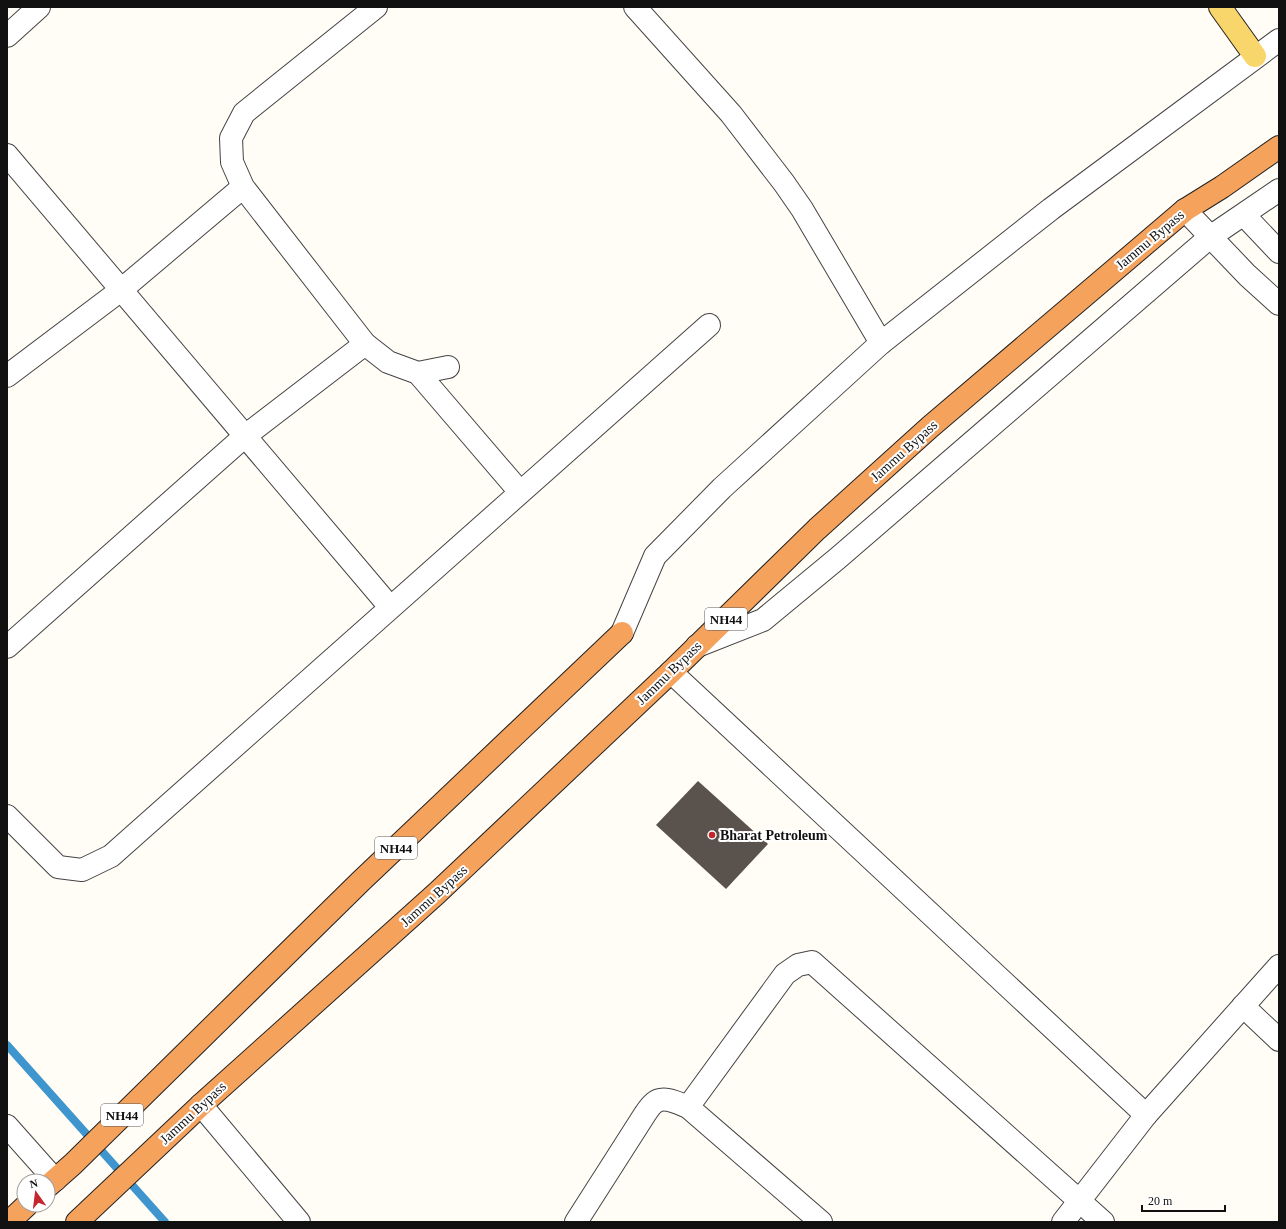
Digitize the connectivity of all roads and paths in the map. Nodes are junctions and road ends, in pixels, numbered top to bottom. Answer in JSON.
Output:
{"nodes":[{"id":1,"x":39,"y":7,"type":"edge"},
{"id":2,"x":376,"y":7,"type":"edge"},
{"id":3,"x":635,"y":7,"type":"edge"},
{"id":4,"x":1220,"y":7,"type":"edge"},
{"id":5,"x":7,"y":36,"type":"edge"},
{"id":6,"x":1279,"y":40,"type":"edge"},
{"id":7,"x":1255,"y":56,"type":"junction"},
{"id":8,"x":1279,"y":147,"type":"edge"},
{"id":9,"x":7,"y":155,"type":"edge"},
{"id":10,"x":243,"y":187,"type":"junction"},
{"id":11,"x":1279,"y":190,"type":"edge"},
{"id":12,"x":1185,"y":210,"type":"junction"},
{"id":13,"x":1244,"y":215,"type":"junction"},
{"id":14,"x":1210,"y":237,"type":"junction"},
{"id":15,"x":1279,"y":252,"type":"edge"},
{"id":16,"x":121,"y":290,"type":"junction"},
{"id":17,"x":1279,"y":304,"type":"edge"},
{"id":18,"x":709,"y":324,"type":"dead end"},
{"id":19,"x":881,"y":343,"type":"junction"},
{"id":20,"x":365,"y":344,"type":"junction"},
{"id":21,"x":448,"y":367,"type":"dead end"},
{"id":22,"x":418,"y":373,"type":"junction"},
{"id":23,"x":7,"y":376,"type":"edge"},
{"id":24,"x":245,"y":436,"type":"junction"},
{"id":25,"x":520,"y":492,"type":"junction"},
{"id":26,"x":390,"y":607,"type":"junction"},
{"id":27,"x":622,"y":633,"type":"joint"},
{"id":28,"x":697,"y":646,"type":"junction"},
{"id":29,"x":7,"y":647,"type":"edge"},
{"id":30,"x":671,"y":672,"type":"junction"},
{"id":31,"x":7,"y":816,"type":"edge"},
{"id":32,"x":1279,"y":966,"type":"edge"},
{"id":33,"x":1243,"y":1006,"type":"junction"},
{"id":34,"x":1279,"y":1040,"type":"edge"},
{"id":35,"x":688,"y":1107,"type":"junction"},
{"id":36,"x":196,"y":1109,"type":"junction"},
{"id":37,"x":1146,"y":1115,"type":"junction"},
{"id":38,"x":7,"y":1126,"type":"edge"},
{"id":39,"x":43,"y":1173,"type":"edge"},
{"id":40,"x":56,"y":1179,"type":"edge"},
{"id":41,"x":1080,"y":1201,"type":"junction"},
{"id":42,"x":18,"y":1213,"type":"edge"},
{"id":43,"x":92,"y":1214,"type":"edge"},
{"id":44,"x":8,"y":1222,"type":"edge"},
{"id":45,"x":299,"y":1222,"type":"edge"},
{"id":46,"x":576,"y":1222,"type":"edge"},
{"id":47,"x":822,"y":1222,"type":"edge"},
{"id":48,"x":1063,"y":1222,"type":"edge"},
{"id":49,"x":1103,"y":1222,"type":"edge"}],
"edges":[{"from":1,"to":5,"type":"street"},
{"from":2,"to":10,"type":"street"},
{"from":3,"to":19,"type":"street"},
{"from":4,"to":7,"type":"main road"},
{"from":6,"to":7,"type":"street"},
{"from":7,"to":19,"type":"street"},
{"from":8,"to":12,"type":"highway","name":"Jammu Bypass","number":"NH44"},
{"from":9,"to":16,"type":"street"},
{"from":10,"to":16,"type":"street"},
{"from":10,"to":20,"type":"street"},
{"from":11,"to":13,"type":"street"},
{"from":12,"to":14,"type":"street"},
{"from":12,"to":28,"type":"highway","name":"Jammu Bypass","number":"NH44"},
{"from":13,"to":14,"type":"street"},
{"from":13,"to":15,"type":"street"},
{"from":14,"to":17,"type":"street"},
{"from":14,"to":28,"type":"street"},
{"from":16,"to":23,"type":"street"},
{"from":16,"to":24,"type":"street"},
{"from":18,"to":25,"type":"street"},
{"from":19,"to":27,"type":"street"},
{"from":20,"to":22,"type":"street"},
{"from":20,"to":24,"type":"street"},
{"from":21,"to":22,"type":"street"},
{"from":22,"to":25,"type":"street"},
{"from":24,"to":26,"type":"street"},
{"from":24,"to":29,"type":"street"},
{"from":25,"to":26,"type":"street"},
{"from":26,"to":31,"type":"street"},
{"from":27,"to":40,"type":"highway","number":"NH44"},
{"from":28,"to":30,"type":"highway","name":"Jammu Bypass","number":"NH44"},
{"from":30,"to":36,"type":"highway","name":"Jammu Bypass","number":"NH44"},
{"from":30,"to":37,"type":"street"},
{"from":32,"to":33,"type":"street"},
{"from":33,"to":34,"type":"street"},
{"from":33,"to":37,"type":"street"},
{"from":35,"to":41,"type":"street"},
{"from":35,"to":46,"type":"street"},
{"from":35,"to":47,"type":"street"},
{"from":36,"to":43,"type":"highway","name":"Jammu Bypass","number":"NH44"},
{"from":36,"to":45,"type":"street"},
{"from":37,"to":41,"type":"street"},
{"from":38,"to":39,"type":"street"},
{"from":41,"to":48,"type":"street"},
{"from":41,"to":49,"type":"street"},
{"from":42,"to":44,"type":"highway"}]}
